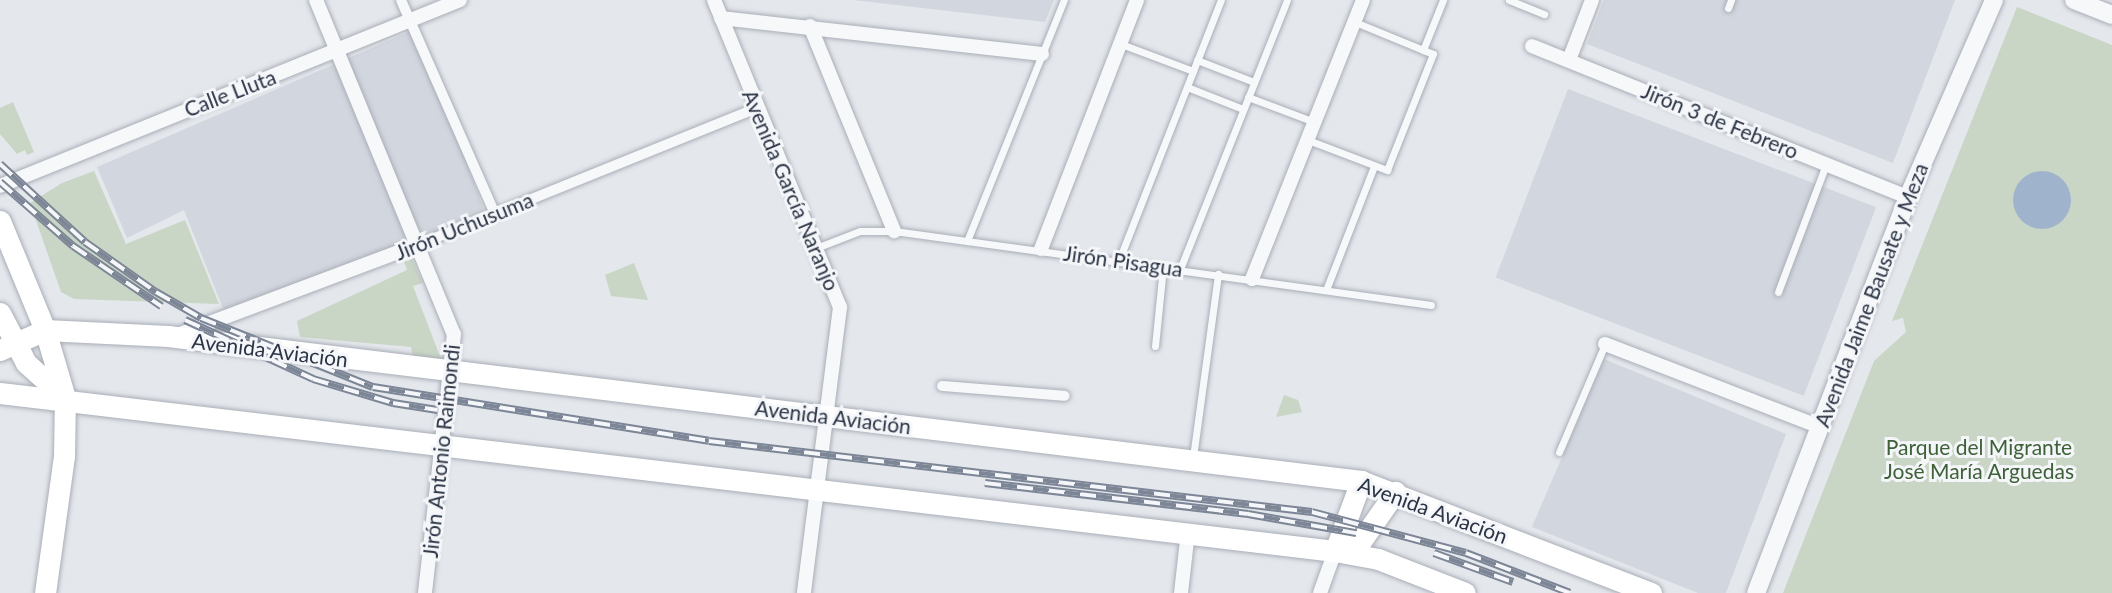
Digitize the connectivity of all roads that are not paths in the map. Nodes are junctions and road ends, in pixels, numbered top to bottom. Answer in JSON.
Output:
{"nodes":[{"id":1,"x":316,"y":0,"type":"edge"},
{"id":2,"x":401,"y":0,"type":"edge"},
{"id":3,"x":460,"y":0,"type":"edge"},
{"id":4,"x":714,"y":0,"type":"edge"},
{"id":5,"x":1064,"y":0,"type":"edge"},
{"id":6,"x":1138,"y":0,"type":"edge"},
{"id":7,"x":1221,"y":0,"type":"edge"},
{"id":8,"x":1287,"y":0,"type":"edge"},
{"id":9,"x":1363,"y":0,"type":"edge"},
{"id":10,"x":1443,"y":0,"type":"edge"},
{"id":11,"x":1509,"y":0,"type":"edge"},
{"id":12,"x":1592,"y":0,"type":"edge"},
{"id":13,"x":1731,"y":0,"type":"edge"},
{"id":14,"x":1994,"y":0,"type":"edge"},
{"id":15,"x":2074,"y":0,"type":"edge"},
{"id":16,"x":1728,"y":8,"type":"dead end"},
{"id":17,"x":1544,"y":14,"type":"dead end"},
{"id":18,"x":2112,"y":15,"type":"edge"},
{"id":19,"x":721,"y":18,"type":"junction"},
{"id":20,"x":410,"y":21,"type":"junction"},
{"id":21,"x":1355,"y":22,"type":"junction"},
{"id":22,"x":810,"y":26,"type":"junction"},
{"id":23,"x":1121,"y":44,"type":"junction"},
{"id":24,"x":1532,"y":46,"type":"dead end"},
{"id":25,"x":1423,"y":50,"type":"junction"},
{"id":26,"x":338,"y":51,"type":"junction"},
{"id":27,"x":1042,"y":54,"type":"junction"},
{"id":28,"x":1198,"y":60,"type":"junction"},
{"id":29,"x":1569,"y":60,"type":"junction"},
{"id":30,"x":1193,"y":71,"type":"junction"},
{"id":31,"x":1254,"y":82,"type":"junction"},
{"id":32,"x":1187,"y":88,"type":"junction"},
{"id":33,"x":1248,"y":97,"type":"junction"},
{"id":34,"x":756,"y":108,"type":"junction"},
{"id":35,"x":1243,"y":109,"type":"junction"},
{"id":36,"x":1314,"y":122,"type":"junction"},
{"id":37,"x":1307,"y":140,"type":"junction"},
{"id":38,"x":1826,"y":163,"type":"junction"},
{"id":39,"x":1374,"y":166,"type":"junction"},
{"id":40,"x":0,"y":186,"type":"edge"},
{"id":41,"x":1908,"y":197,"type":"junction"},
{"id":42,"x":495,"y":214,"type":"junction"},
{"id":43,"x":0,"y":221,"type":"edge"},
{"id":44,"x":894,"y":230,"type":"junction"},
{"id":45,"x":967,"y":241,"type":"junction"},
{"id":46,"x":420,"y":244,"type":"junction"},
{"id":47,"x":816,"y":248,"type":"junction"},
{"id":48,"x":1041,"y":249,"type":"junction"},
{"id":49,"x":1119,"y":260,"type":"junction"},
{"id":50,"x":1163,"y":267,"type":"junction"},
{"id":51,"x":1180,"y":269,"type":"junction"},
{"id":52,"x":1218,"y":274,"type":"junction"},
{"id":53,"x":1252,"y":279,"type":"junction"},
{"id":54,"x":1326,"y":290,"type":"junction"},
{"id":55,"x":1778,"y":292,"type":"dead end"},
{"id":56,"x":1431,"y":305,"type":"dead end"},
{"id":57,"x":0,"y":313,"type":"edge"},
{"id":58,"x":45,"y":330,"type":"junction"},
{"id":59,"x":168,"y":336,"type":"junction"},
{"id":60,"x":1605,"y":344,"type":"joint"},
{"id":61,"x":1155,"y":346,"type":"dead end"},
{"id":62,"x":8,"y":347,"type":"edge"},
{"id":63,"x":448,"y":373,"type":"junction"},
{"id":64,"x":942,"y":386,"type":"dead end"},
{"id":65,"x":0,"y":393,"type":"edge"},
{"id":66,"x":1065,"y":396,"type":"dead end"},
{"id":67,"x":65,"y":398,"type":"junction"},
{"id":68,"x":826,"y":416,"type":"junction"},
{"id":69,"x":1820,"y":427,"type":"junction"},
{"id":70,"x":440,"y":444,"type":"junction"},
{"id":71,"x":1559,"y":452,"type":"dead end"},
{"id":72,"x":1193,"y":461,"type":"junction"},
{"id":73,"x":1362,"y":481,"type":"junction"},
{"id":74,"x":816,"y":491,"type":"junction"},
{"id":75,"x":1395,"y":492,"type":"junction"},
{"id":76,"x":1188,"y":532,"type":"junction"},
{"id":77,"x":1335,"y":551,"type":"junction"},
{"id":78,"x":45,"y":593,"type":"edge"},
{"id":79,"x":425,"y":593,"type":"edge"},
{"id":80,"x":804,"y":593,"type":"edge"},
{"id":81,"x":1181,"y":593,"type":"edge"},
{"id":82,"x":1320,"y":593,"type":"edge"},
{"id":83,"x":1465,"y":593,"type":"edge"},
{"id":84,"x":1650,"y":593,"type":"edge"},
{"id":85,"x":1756,"y":593,"type":"edge"}],
"edges":[{"from":1,"to":26,"type":"street","name":"Jirón Antonio Raimondi"},
{"from":2,"to":20,"type":"street"},
{"from":3,"to":20,"type":"street","name":"Calle Lluta"},
{"from":4,"to":19,"type":"street","name":"Avenida García Naranjo"},
{"from":5,"to":27,"type":"lane"},
{"from":6,"to":23,"type":"street"},
{"from":7,"to":28,"type":"lane"},
{"from":8,"to":31,"type":"lane"},
{"from":9,"to":21,"type":"street"},
{"from":10,"to":25,"type":"lane"},
{"from":11,"to":17,"type":"lane"},
{"from":12,"to":29,"type":"street"},
{"from":13,"to":16,"type":"lane"},
{"from":14,"to":41,"type":"street","name":"Avenida Jaime Bausate y Meza"},
{"from":15,"to":18,"type":"street"},
{"from":19,"to":22,"type":"street"},
{"from":19,"to":34,"type":"street","name":"Avenida García Naranjo"},
{"from":20,"to":26,"type":"street","name":"Calle Lluta"},
{"from":20,"to":42,"type":"street"},
{"from":21,"to":25,"type":"lane"},
{"from":21,"to":36,"type":"street"},
{"from":22,"to":27,"type":"street"},
{"from":22,"to":44,"type":"street"},
{"from":23,"to":30,"type":"lane"},
{"from":23,"to":48,"type":"street"},
{"from":24,"to":29,"type":"street","name":"Jirón 3 de Febrero"},
{"from":25,"to":39,"type":"lane"},
{"from":26,"to":40,"type":"street","name":"Calle Lluta"},
{"from":26,"to":46,"type":"street","name":"Jirón Antonio Raimondi"},
{"from":27,"to":45,"type":"lane"},
{"from":28,"to":30,"type":"lane"},
{"from":28,"to":31,"type":"lane"},
{"from":29,"to":38,"type":"street","name":"Jirón 3 de Febrero"},
{"from":30,"to":32,"type":"lane"},
{"from":31,"to":33,"type":"lane"},
{"from":32,"to":35,"type":"lane"},
{"from":32,"to":49,"type":"lane"},
{"from":33,"to":35,"type":"lane"},
{"from":33,"to":36,"type":"lane"},
{"from":34,"to":42,"type":"street","name":"Jirón Uchusuma"},
{"from":34,"to":47,"type":"street","name":"Avenida García Naranjo"},
{"from":35,"to":51,"type":"lane"},
{"from":36,"to":37,"type":"street"},
{"from":37,"to":39,"type":"lane"},
{"from":37,"to":53,"type":"street"},
{"from":38,"to":41,"type":"street","name":"Jirón 3 de Febrero"},
{"from":38,"to":55,"type":"lane"},
{"from":39,"to":54,"type":"lane"},
{"from":41,"to":69,"type":"street","name":"Avenida Jaime Bausate y Meza"},
{"from":42,"to":46,"type":"street","name":"Jirón Uchusuma"},
{"from":43,"to":58,"type":"main road"},
{"from":44,"to":45,"type":"lane","name":"Jirón Pisagua"},
{"from":44,"to":47,"type":"lane","name":"Jirón Pisagua"},
{"from":45,"to":48,"type":"lane","name":"Jirón Pisagua"},
{"from":46,"to":59,"type":"street","name":"Jirón Uchusuma"},
{"from":46,"to":63,"type":"street","name":"Jirón Antonio Raimondi"},
{"from":47,"to":68,"type":"street","name":"Avenida García Naranjo"},
{"from":48,"to":49,"type":"lane","name":"Jirón Pisagua"},
{"from":49,"to":50,"type":"lane","name":"Jirón Pisagua"},
{"from":50,"to":51,"type":"lane","name":"Jirón Pisagua"},
{"from":50,"to":61,"type":"lane"},
{"from":51,"to":52,"type":"lane","name":"Jirón Pisagua"},
{"from":52,"to":53,"type":"lane","name":"Jirón Pisagua"},
{"from":52,"to":72,"type":"lane"},
{"from":53,"to":54,"type":"lane","name":"Jirón Pisagua"},
{"from":54,"to":56,"type":"lane","name":"Jirón Pisagua"},
{"from":57,"to":62,"type":"main road"},
{"from":58,"to":59,"type":"main road","name":"Avenida Aviación"},
{"from":58,"to":62,"type":"main road","name":"Avenida Aviación"},
{"from":58,"to":67,"type":"main road"},
{"from":59,"to":63,"type":"main road","name":"Avenida Aviación"},
{"from":60,"to":69,"type":"street"},
{"from":60,"to":71,"type":"lane"},
{"from":62,"to":67,"type":"main road"},
{"from":63,"to":68,"type":"main road","name":"Avenida Aviación"},
{"from":63,"to":70,"type":"street","name":"Jirón Antonio Raimondi"},
{"from":64,"to":66,"type":"street"},
{"from":65,"to":67,"type":"main road"},
{"from":67,"to":70,"type":"main road"},
{"from":67,"to":78,"type":"main road"},
{"from":68,"to":72,"type":"main road","name":"Avenida Aviación"},
{"from":68,"to":74,"type":"street","name":"Avenida García Naranjo"},
{"from":69,"to":85,"type":"street","name":"Avenida Jaime Bausate y Meza"},
{"from":70,"to":74,"type":"main road"},
{"from":70,"to":79,"type":"street","name":"Jirón Antonio Raimondi"},
{"from":72,"to":73,"type":"main road","name":"Avenida Aviación"},
{"from":73,"to":75,"type":"main road","name":"Avenida Aviación"},
{"from":73,"to":77,"type":"main road"},
{"from":74,"to":76,"type":"main road"},
{"from":74,"to":80,"type":"street","name":"Avenida García Naranjo"},
{"from":75,"to":77,"type":"main road"},
{"from":75,"to":84,"type":"main road","name":"Avenida Aviación"},
{"from":76,"to":77,"type":"main road"},
{"from":76,"to":81,"type":"street"},
{"from":77,"to":82,"type":"street"},
{"from":77,"to":83,"type":"main road"}]}
